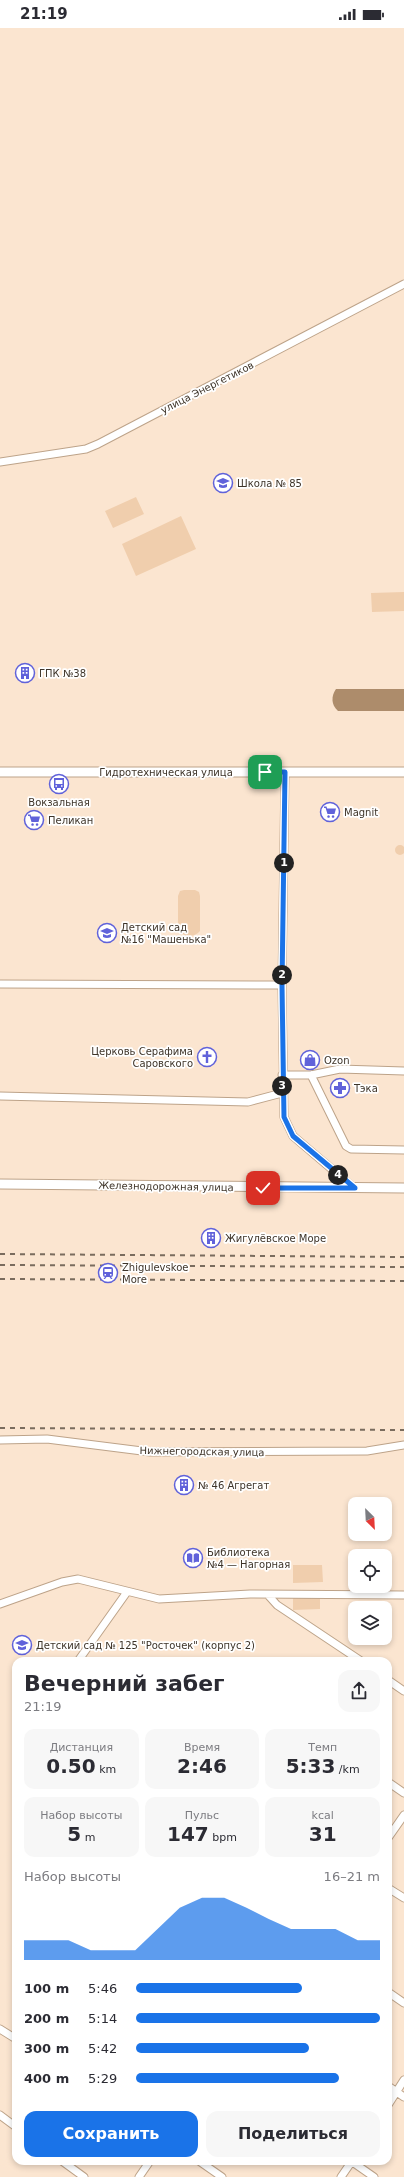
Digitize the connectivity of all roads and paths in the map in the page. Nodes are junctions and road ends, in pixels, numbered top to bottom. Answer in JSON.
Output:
{"nodes":[{"id":1,"x":404,"y":284,"type":"edge"},
{"id":2,"x":0,"y":462,"type":"edge"},
{"id":3,"x":0,"y":772,"type":"edge"},
{"id":4,"x":285,"y":772,"type":"junction"},
{"id":5,"x":404,"y":772,"type":"edge"},
{"id":6,"x":0,"y":984,"type":"edge"},
{"id":7,"x":282,"y":985,"type":"junction"},
{"id":8,"x":404,"y":1071,"type":"edge"},
{"id":9,"x":282,"y":1075,"type":"junction"},
{"id":10,"x":311,"y":1075,"type":"junction"},
{"id":11,"x":282,"y":1093,"type":"junction"},
{"id":12,"x":0,"y":1096,"type":"edge"},
{"id":13,"x":404,"y":1150,"type":"edge"},
{"id":14,"x":0,"y":1184,"type":"edge"},
{"id":15,"x":355,"y":1188,"type":"junction"},
{"id":16,"x":404,"y":1188,"type":"edge"},
{"id":17,"x":0,"y":1440,"type":"edge"},
{"id":18,"x":404,"y":1445,"type":"edge"},
{"id":19,"x":127,"y":1592,"type":"junction"},
{"id":20,"x":268,"y":1595,"type":"junction"},
{"id":21,"x":404,"y":1595,"type":"edge"},
{"id":22,"x":0,"y":1604,"type":"edge"},
{"id":23,"x":81,"y":1657,"type":"edge"},
{"id":24,"x":355,"y":1657,"type":"edge"},
{"id":25,"x":392,"y":1683,"type":"edge"},
{"id":26,"x":404,"y":1691,"type":"edge"},
{"id":27,"x":392,"y":1785,"type":"edge"},
{"id":28,"x":404,"y":1793,"type":"edge"},
{"id":29,"x":404,"y":1815,"type":"edge"},
{"id":30,"x":392,"y":1832,"type":"edge"},
{"id":31,"x":392,"y":1890,"type":"edge"},
{"id":32,"x":404,"y":1898,"type":"edge"},
{"id":33,"x":392,"y":1995,"type":"edge"},
{"id":34,"x":404,"y":2003,"type":"edge"},
{"id":35,"x":0,"y":2029,"type":"edge"},
{"id":36,"x":12,"y":2036,"type":"edge"},
{"id":37,"x":404,"y":2080,"type":"edge"},
{"id":38,"x":392,"y":2088,"type":"edge"},
{"id":39,"x":396,"y":2091,"type":"junction"},
{"id":40,"x":404,"y":2097,"type":"edge"},
{"id":41,"x":392,"y":2098,"type":"edge"},
{"id":42,"x":0,"y":2115,"type":"edge"},
{"id":43,"x":12,"y":2124,"type":"edge"},
{"id":44,"x":68,"y":2165,"type":"edge"},
{"id":45,"x":147,"y":2165,"type":"edge"},
{"id":46,"x":205,"y":2165,"type":"edge"},
{"id":47,"x":349,"y":2165,"type":"edge"},
{"id":48,"x":358,"y":2165,"type":"edge"},
{"id":49,"x":84,"y":2177,"type":"edge"},
{"id":50,"x":139,"y":2177,"type":"edge"},
{"id":51,"x":222,"y":2177,"type":"edge"},
{"id":52,"x":341,"y":2177,"type":"edge"},
{"id":53,"x":374,"y":2177,"type":"edge"}],
"edges":[{"from":1,"to":2,"type":"street","name":"улица Энергетиков"},
{"from":3,"to":4,"type":"main road","name":"Гидротехническая улица"},
{"from":4,"to":5,"type":"main road","name":"Гидротехническая улица"},
{"from":4,"to":7,"type":"street"},
{"from":6,"to":7,"type":"street"},
{"from":7,"to":9,"type":"street"},
{"from":8,"to":10,"type":"street"},
{"from":9,"to":10,"type":"street"},
{"from":9,"to":11,"type":"street"},
{"from":10,"to":13,"type":"street"},
{"from":11,"to":12,"type":"street"},
{"from":11,"to":15,"type":"street"},
{"from":14,"to":15,"type":"main road","name":"Железнодорожная улица"},
{"from":15,"to":16,"type":"main road","name":"Железнодорожная улица"},
{"from":17,"to":18,"type":"street","name":"Нижнегородская улица"},
{"from":19,"to":20,"type":"street"},
{"from":19,"to":22,"type":"street"},
{"from":19,"to":23,"type":"street"},
{"from":20,"to":21,"type":"street"},
{"from":20,"to":24,"type":"street"},
{"from":25,"to":26,"type":"street"},
{"from":27,"to":28,"type":"street"},
{"from":29,"to":30,"type":"street"},
{"from":31,"to":32,"type":"street"},
{"from":33,"to":34,"type":"street"},
{"from":35,"to":36,"type":"street"},
{"from":37,"to":39,"type":"street"},
{"from":38,"to":39,"type":"street"},
{"from":39,"to":40,"type":"street"},
{"from":39,"to":41,"type":"street"},
{"from":42,"to":43,"type":"street"},
{"from":44,"to":49,"type":"street"},
{"from":45,"to":50,"type":"street"},
{"from":46,"to":51,"type":"street"},
{"from":47,"to":52,"type":"street"},
{"from":48,"to":53,"type":"street"}]}
